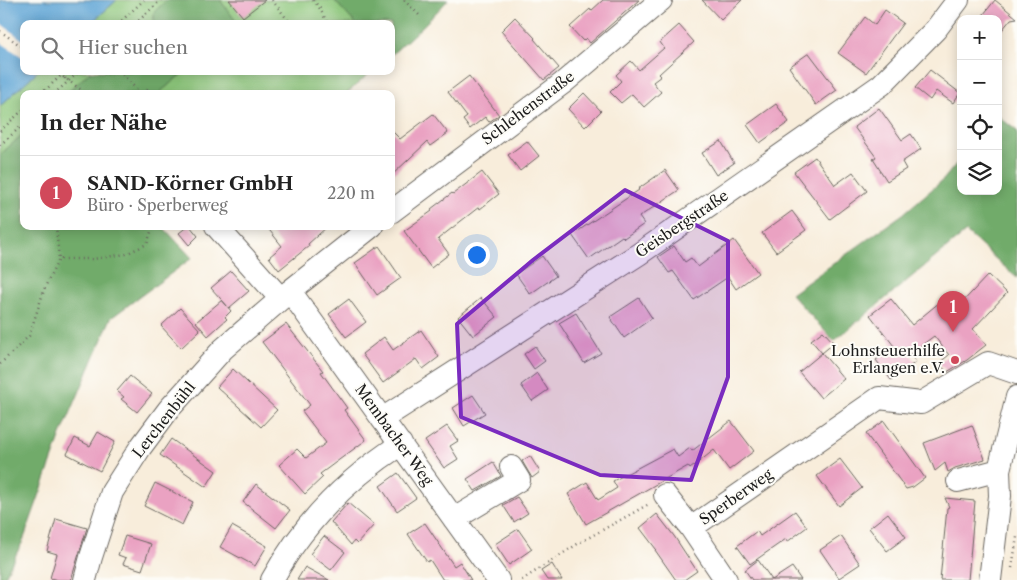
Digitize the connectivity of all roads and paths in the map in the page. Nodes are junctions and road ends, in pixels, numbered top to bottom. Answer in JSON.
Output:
{"nodes":[{"id":1,"x":144,"y":0,"type":"edge"},
{"id":2,"x":161,"y":0,"type":"edge"},
{"id":3,"x":272,"y":0,"type":"edge"},
{"id":4,"x":314,"y":0,"type":"edge"},
{"id":5,"x":404,"y":0,"type":"edge"},
{"id":6,"x":661,"y":0,"type":"edge"},
{"id":7,"x":958,"y":0,"type":"edge"},
{"id":8,"x":419,"y":16,"type":"dead end"},
{"id":9,"x":122,"y":20,"type":"edge"},
{"id":10,"x":138,"y":20,"type":"edge"},
{"id":11,"x":288,"y":20,"type":"edge"},
{"id":12,"x":326,"y":20,"type":"edge"},
{"id":13,"x":0,"y":31,"type":"edge"},
{"id":14,"x":20,"y":45,"type":"edge"},
{"id":15,"x":61,"y":75,"type":"edge"},
{"id":16,"x":62,"y":75,"type":"edge"},
{"id":17,"x":65,"y":75,"type":"edge"},
{"id":18,"x":75,"y":75,"type":"edge"},
{"id":19,"x":123,"y":75,"type":"edge"},
{"id":20,"x":66,"y":82,"type":"junction"},
{"id":21,"x":150,"y":87,"type":"dead end"},
{"id":22,"x":45,"y":90,"type":"edge"},
{"id":23,"x":58,"y":90,"type":"edge"},
{"id":24,"x":81,"y":90,"type":"edge"},
{"id":25,"x":139,"y":90,"type":"edge"},
{"id":26,"x":147,"y":90,"type":"edge"},
{"id":27,"x":20,"y":114,"type":"edge"},
{"id":28,"x":20,"y":128,"type":"edge"},
{"id":29,"x":0,"y":131,"type":"edge"},
{"id":30,"x":0,"y":145,"type":"edge"},
{"id":31,"x":395,"y":209,"type":"edge"},
{"id":32,"x":56,"y":230,"type":"edge"},
{"id":33,"x":152,"y":230,"type":"edge"},
{"id":34,"x":220,"y":230,"type":"edge"},
{"id":35,"x":367,"y":230,"type":"edge"},
{"id":36,"x":59,"y":259,"type":"junction"},
{"id":37,"x":286,"y":295,"type":"junction"},
{"id":38,"x":0,"y":364,"type":"edge"},
{"id":39,"x":1017,"y":373,"type":"edge"},
{"id":40,"x":1017,"y":397,"type":"edge"},
{"id":41,"x":382,"y":419,"type":"junction"},
{"id":42,"x":401,"y":444,"type":"junction"},
{"id":43,"x":511,"y":467,"type":"dead end"},
{"id":44,"x":999,"y":470,"type":"junction"},
{"id":45,"x":958,"y":481,"type":"dead end"},
{"id":46,"x":665,"y":495,"type":"joint"},
{"id":47,"x":454,"y":519,"type":"junction"},
{"id":48,"x":691,"y":528,"type":"junction"},
{"id":49,"x":1017,"y":537,"type":"edge"},
{"id":50,"x":1011,"y":571,"type":"dead end"},
{"id":51,"x":85,"y":580,"type":"edge"},
{"id":52,"x":272,"y":580,"type":"edge"},
{"id":53,"x":498,"y":580,"type":"edge"},
{"id":54,"x":522,"y":580,"type":"edge"},
{"id":55,"x":726,"y":580,"type":"edge"},
{"id":56,"x":990,"y":580,"type":"edge"}],
"edges":[{"from":1,"to":9,"type":"path"},
{"from":2,"to":10,"type":"path"},
{"from":3,"to":11,"type":"path"},
{"from":4,"to":12,"type":"path"},
{"from":5,"to":8,"type":"path"},
{"from":6,"to":31,"type":"street","name":"Schlehenstraße"},
{"from":7,"to":41,"type":"street","name":"Geisbergstraße"},
{"from":13,"to":14,"type":"path"},
{"from":15,"to":24,"type":"path","bridge":true},
{"from":16,"to":22,"type":"path"},
{"from":17,"to":20,"type":"path"},
{"from":18,"to":20,"type":"path"},
{"from":19,"to":25,"type":"path"},
{"from":20,"to":23,"type":"path"},
{"from":21,"to":26,"type":"path"},
{"from":27,"to":29,"type":"path"},
{"from":28,"to":30,"type":"path"},
{"from":32,"to":36,"type":"path"},
{"from":33,"to":36,"type":"path"},
{"from":34,"to":37,"type":"street","name":"Membacher Weg"},
{"from":35,"to":37,"type":"street"},
{"from":36,"to":38,"type":"path"},
{"from":37,"to":41,"type":"street","name":"Membacher Weg"},
{"from":37,"to":51,"type":"street","name":"Lerchenbühl"},
{"from":39,"to":48,"type":"street","name":"Sperberweg"},
{"from":40,"to":44,"type":"street"},
{"from":41,"to":42,"type":"street","name":"Membacher Weg"},
{"from":42,"to":47,"type":"street","name":"Membacher Weg"},
{"from":42,"to":52,"type":"street"},
{"from":43,"to":47,"type":"street"},
{"from":44,"to":45,"type":"street"},
{"from":44,"to":56,"type":"street"},
{"from":46,"to":48,"type":"street","name":"Sperberweg"},
{"from":46,"to":54,"type":"path"},
{"from":47,"to":53,"type":"street","name":"Membacher Weg"},
{"from":48,"to":55,"type":"street"},
{"from":49,"to":50,"type":"path"}]}
